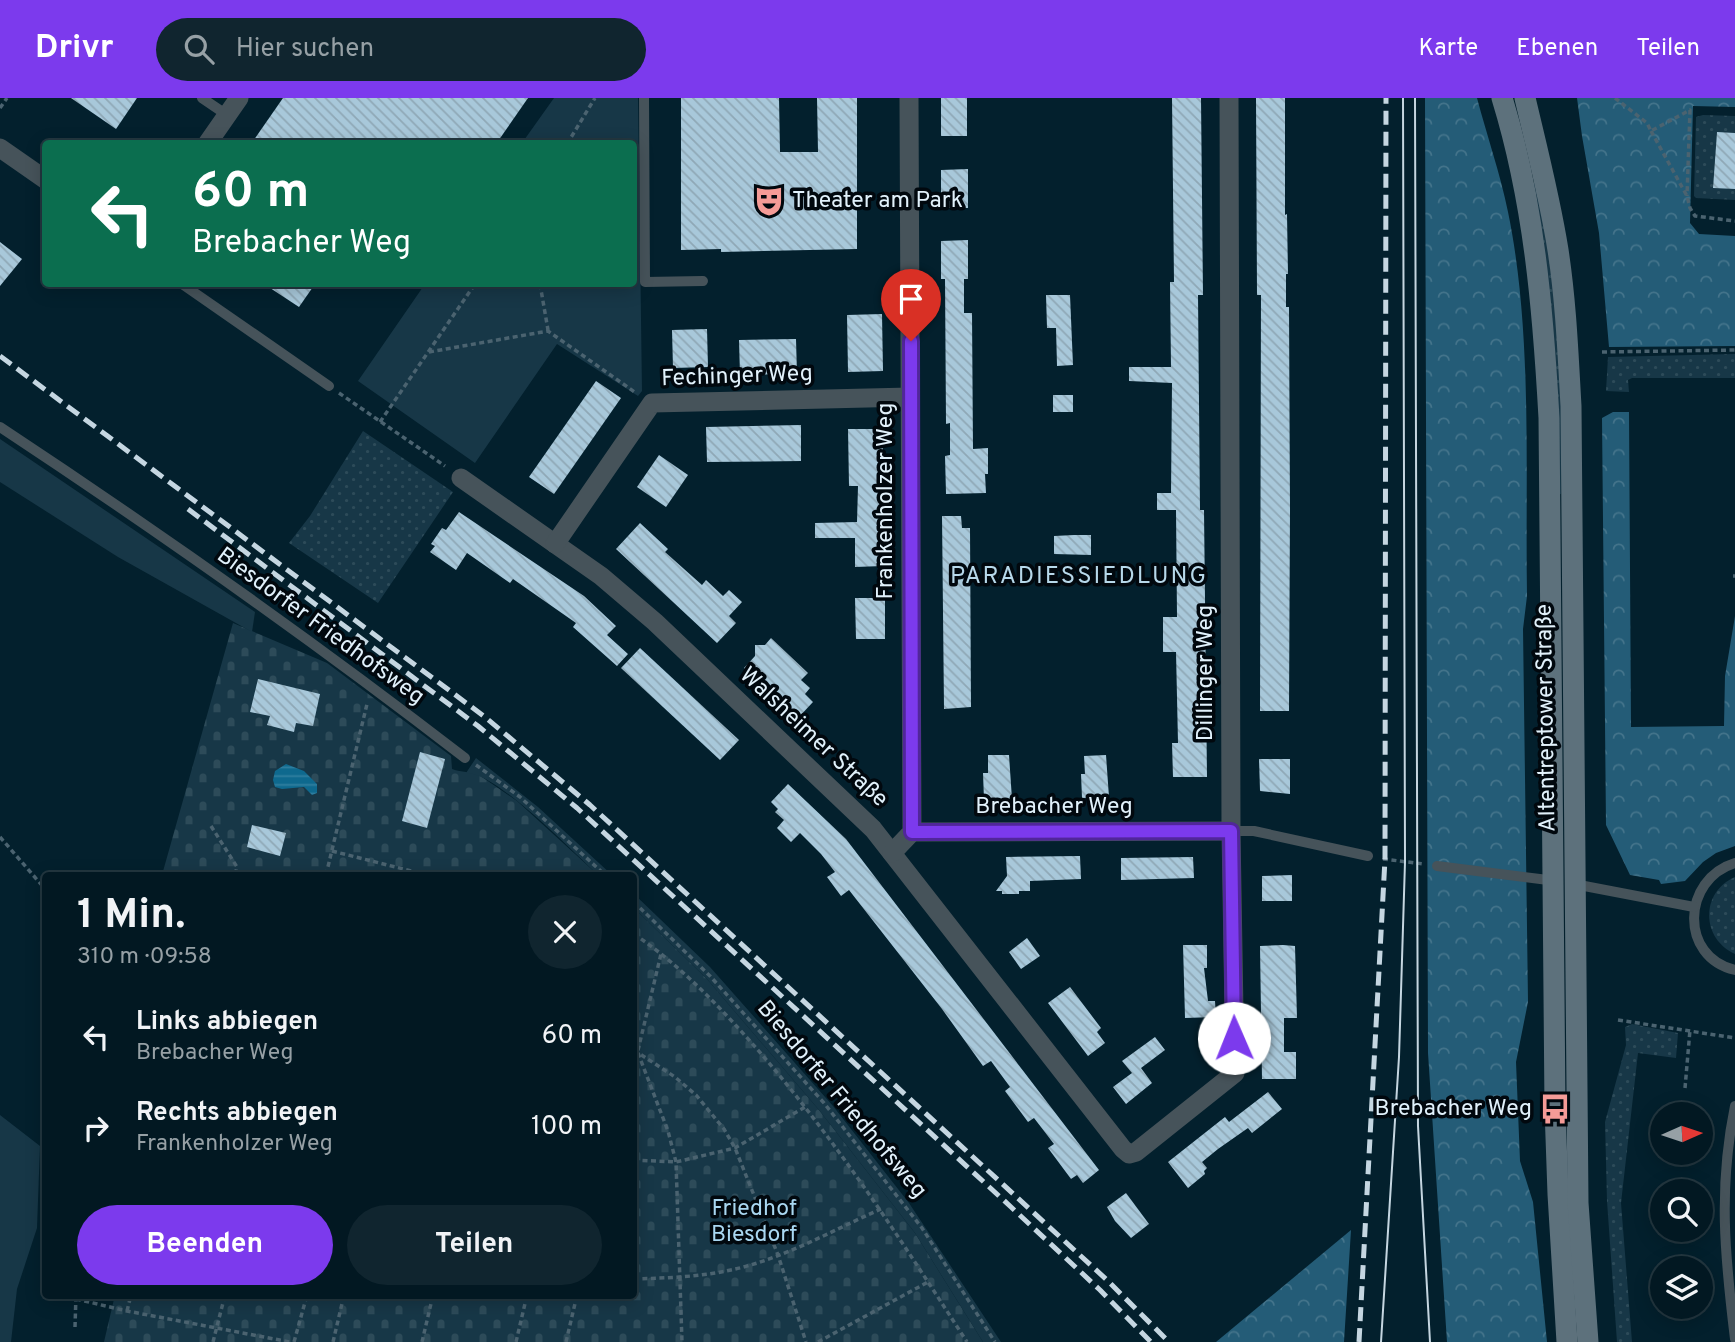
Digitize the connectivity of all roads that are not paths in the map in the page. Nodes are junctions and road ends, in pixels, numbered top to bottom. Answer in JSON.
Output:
{"nodes":[{"id":1,"x":202,"y":98,"type":"edge"},
{"id":2,"x":239,"y":98,"type":"edge"},
{"id":3,"x":643,"y":98,"type":"edge"},
{"id":4,"x":909,"y":98,"type":"edge"},
{"id":5,"x":1229,"y":98,"type":"edge"},
{"id":6,"x":1502,"y":98,"type":"edge"},
{"id":7,"x":1525,"y":98,"type":"edge"},
{"id":8,"x":227,"y":115,"type":"junction"},
{"id":9,"x":210,"y":140,"type":"edge"},
{"id":10,"x":0,"y":148,"type":"edge"},
{"id":11,"x":42,"y":177,"type":"edge"},
{"id":12,"x":703,"y":281,"type":"dead end"},
{"id":13,"x":186,"y":287,"type":"edge"},
{"id":14,"x":329,"y":386,"type":"road end"},
{"id":15,"x":910,"y":397,"type":"junction"},
{"id":16,"x":0,"y":427,"type":"edge"},
{"id":17,"x":461,"y":478,"type":"road end"},
{"id":18,"x":555,"y":544,"type":"junction"},
{"id":19,"x":465,"y":758,"type":"road end"},
{"id":20,"x":1231,"y":831,"type":"junction"},
{"id":21,"x":912,"y":832,"type":"junction"},
{"id":22,"x":892,"y":853,"type":"junction"},
{"id":23,"x":1368,"y":856,"type":"road end"},
{"id":24,"x":1735,"y":863,"type":"edge"},
{"id":25,"x":1437,"y":866,"type":"road end"},
{"id":26,"x":1553,"y":880,"type":"junction"},
{"id":27,"x":1576,"y":884,"type":"junction"},
{"id":28,"x":1694,"y":907,"type":"junction"},
{"id":29,"x":1735,"y":970,"type":"edge"},
{"id":30,"x":1735,"y":1106,"type":"edge"},
{"id":31,"x":1129,"y":1154,"type":"joint"},
{"id":32,"x":1734,"y":1323,"type":"edge"},
{"id":33,"x":1735,"y":1339,"type":"edge"},
{"id":34,"x":1567,"y":1342,"type":"edge"},
{"id":35,"x":1588,"y":1342,"type":"edge"}],
"edges":[{"from":1,"to":8,"type":"lane"},
{"from":2,"to":8,"type":"street"},
{"from":3,"to":12,"type":"lane"},
{"from":4,"to":15,"type":"street","name":"Frankenholzer Weg"},
{"from":5,"to":20,"type":"street","name":"Dillinger Weg"},
{"from":6,"to":26,"type":"main road","name":"Altentreptower Straße"},
{"from":7,"to":27,"type":"main road","name":"Altentreptower Straße"},
{"from":8,"to":9,"type":"street"},
{"from":10,"to":11,"type":"street"},
{"from":13,"to":14,"type":"lane"},
{"from":15,"to":18,"type":"street","name":"Fechinger Weg"},
{"from":15,"to":21,"type":"street","name":"Frankenholzer Weg"},
{"from":16,"to":19,"type":"lane","name":"Biesdorfer Friedhofsweg"},
{"from":17,"to":18,"type":"street","name":"Walsheimer Straße"},
{"from":18,"to":22,"type":"street","name":"Walsheimer Straße"},
{"from":20,"to":21,"type":"street","name":"Brebacher Weg"},
{"from":20,"to":23,"type":"lane","name":"Brebacher Weg"},
{"from":20,"to":31,"type":"street","name":"Dillinger Weg"},
{"from":21,"to":22,"type":"street"},
{"from":22,"to":31,"type":"street","name":"Walsheimer Straße"},
{"from":24,"to":28,"type":"lane"},
{"from":25,"to":26,"type":"lane"},
{"from":26,"to":27,"type":"lane"},
{"from":26,"to":34,"type":"main road","name":"Altentreptower Straße"},
{"from":27,"to":28,"type":"lane"},
{"from":27,"to":35,"type":"main road","name":"Altentreptower Straße"},
{"from":28,"to":29,"type":"lane"},
{"from":30,"to":32,"type":"lane"},
{"from":32,"to":33,"type":"lane"}]}
